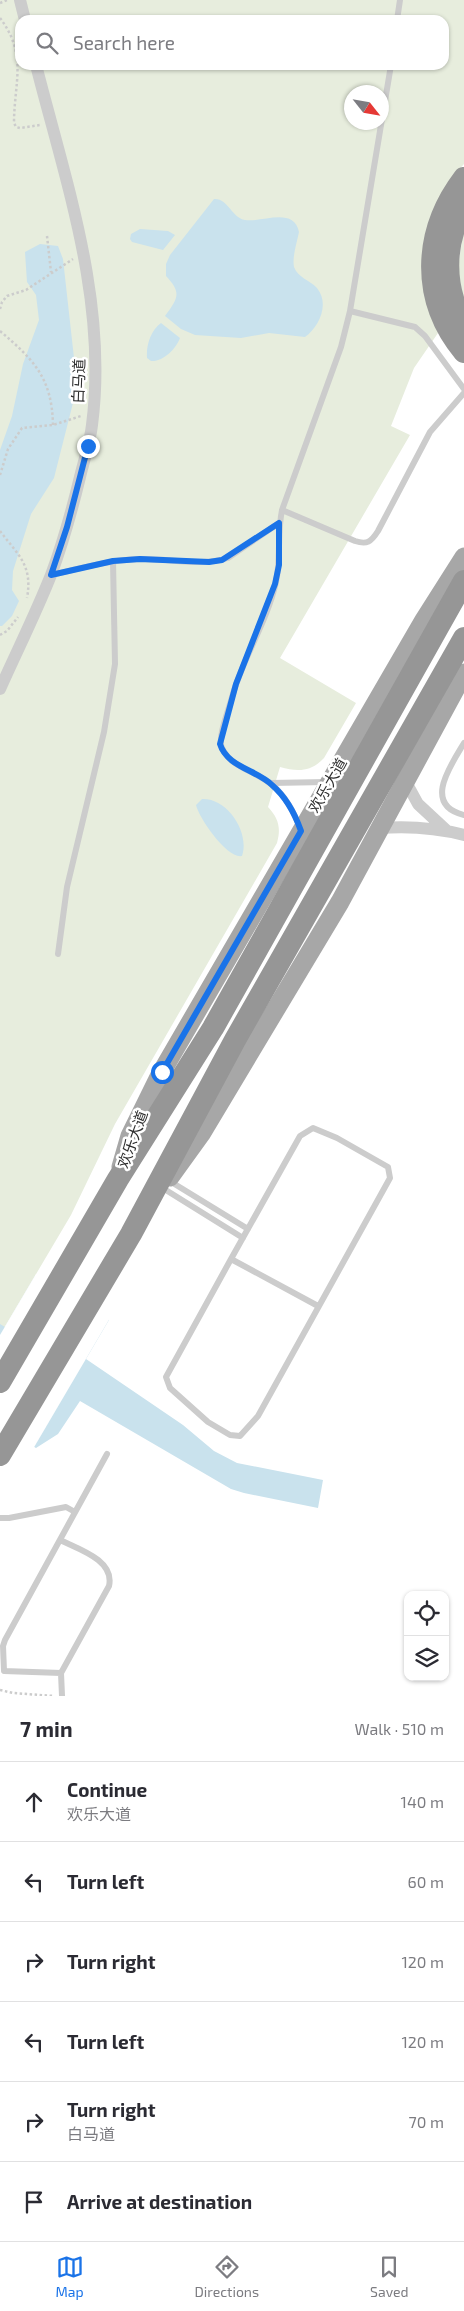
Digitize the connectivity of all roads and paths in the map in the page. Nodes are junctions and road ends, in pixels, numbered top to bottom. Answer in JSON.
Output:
{"nodes":[{"id":1,"x":7,"y":0,"type":"edge"},
{"id":2,"x":20,"y":0,"type":"edge"},
{"id":3,"x":400,"y":0,"type":"edge"},
{"id":4,"x":0,"y":3,"type":"edge"},
{"id":5,"x":24,"y":15,"type":"edge"},
{"id":6,"x":398,"y":15,"type":"edge"},
{"id":7,"x":0,"y":18,"type":"edge"},
{"id":8,"x":15,"y":53,"type":"edge"},
{"id":9,"x":18,"y":70,"type":"edge"},
{"id":10,"x":37,"y":70,"type":"edge"},
{"id":11,"x":390,"y":70,"type":"edge"},
{"id":12,"x":51,"y":123,"type":"junction"},
{"id":13,"x":464,"y":178,"type":"edge"},
{"id":14,"x":464,"y":207,"type":"edge"},
{"id":15,"x":47,"y":236,"type":"dead end"},
{"id":16,"x":74,"y":259,"type":"dead end"},
{"id":17,"x":51,"y":272,"type":"junction"},
{"id":18,"x":0,"y":308,"type":"edge"},
{"id":19,"x":350,"y":311,"type":"junction"},
{"id":20,"x":464,"y":324,"type":"edge"},
{"id":21,"x":0,"y":330,"type":"edge"},
{"id":22,"x":464,"y":352,"type":"edge"},
{"id":23,"x":464,"y":391,"type":"edge"},
{"id":24,"x":79,"y":417,"type":"dead end"},
{"id":25,"x":53,"y":426,"type":"junction"},
{"id":26,"x":0,"y":475,"type":"edge"},
{"id":27,"x":282,"y":510,"type":"junction"},
{"id":28,"x":279,"y":523,"type":"junction"},
{"id":29,"x":0,"y":531,"type":"edge"},
{"id":30,"x":464,"y":556,"type":"edge"},
{"id":31,"x":113,"y":561,"type":"junction"},
{"id":32,"x":51,"y":575,"type":"junction"},
{"id":33,"x":464,"y":581,"type":"edge"},
{"id":34,"x":26,"y":601,"type":"dead end"},
{"id":35,"x":20,"y":612,"type":"dead end"},
{"id":36,"x":0,"y":635,"type":"edge"},
{"id":37,"x":464,"y":638,"type":"edge"},
{"id":38,"x":464,"y":673,"type":"edge"},
{"id":39,"x":0,"y":689,"type":"edge"},
{"id":40,"x":464,"y":743,"type":"edge"},
{"id":41,"x":329,"y":782,"type":"junction"},
{"id":42,"x":406,"y":782,"type":"junction"},
{"id":43,"x":271,"y":783,"type":"junction"},
{"id":44,"x":464,"y":815,"type":"edge"},
{"id":45,"x":380,"y":828,"type":"junction"},
{"id":46,"x":446,"y":830,"type":"junction"},
{"id":47,"x":301,"y":831,"type":"junction"},
{"id":48,"x":464,"y":835,"type":"edge"},
{"id":49,"x":58,"y":954,"type":"dead end"},
{"id":50,"x":118,"y":1178,"type":"junction"},
{"id":51,"x":159,"y":1188,"type":"junction"},
{"id":52,"x":248,"y":1229,"type":"junction"},
{"id":53,"x":243,"y":1238,"type":"junction"},
{"id":54,"x":231,"y":1259,"type":"junction"},
{"id":55,"x":318,"y":1306,"type":"junction"},
{"id":56,"x":0,"y":1382,"type":"edge"},
{"id":57,"x":5,"y":1446,"type":"edge"},
{"id":58,"x":107,"y":1454,"type":"dead end"},
{"id":59,"x":75,"y":1512,"type":"junction"},
{"id":60,"x":0,"y":1518,"type":"edge"},
{"id":61,"x":60,"y":1540,"type":"junction"},
{"id":62,"x":61,"y":1673,"type":"junction"},
{"id":63,"x":0,"y":1690,"type":"edge"},
{"id":64,"x":55,"y":1696,"type":"edge"},
{"id":65,"x":62,"y":1696,"type":"edge"}],
"edges":[{"from":1,"to":4,"type":"path"},
{"from":2,"to":5,"type":"street"},
{"from":3,"to":6,"type":"lane"},
{"from":7,"to":8,"type":"path"},
{"from":9,"to":12,"type":"path"},
{"from":10,"to":12,"type":"street","name":"白马道"},
{"from":11,"to":19,"type":"lane"},
{"from":12,"to":32,"type":"street","name":"白马道"},
{"from":13,"to":22,"type":"highway"},
{"from":14,"to":20,"type":"highway"},
{"from":15,"to":17,"type":"path"},
{"from":16,"to":17,"type":"path"},
{"from":17,"to":18,"type":"path"},
{"from":19,"to":23,"type":"lane"},
{"from":19,"to":27,"type":"lane"},
{"from":21,"to":25,"type":"path"},
{"from":23,"to":27,"type":"lane"},
{"from":24,"to":25,"type":"path"},
{"from":25,"to":26,"type":"path"},
{"from":27,"to":28,"type":"lane"},
{"from":28,"to":31,"type":"lane"},
{"from":28,"to":43,"type":"lane"},
{"from":29,"to":34,"type":"path"},
{"from":30,"to":41,"type":"main road","name":"欢乐大道"},
{"from":31,"to":32,"type":"lane"},
{"from":31,"to":49,"type":"lane"},
{"from":32,"to":39,"type":"street","name":"白马道"},
{"from":33,"to":50,"type":"highway","name":"欢乐大道"},
{"from":35,"to":36,"type":"path"},
{"from":37,"to":51,"type":"highway"},
{"from":38,"to":42,"type":"main road"},
{"from":40,"to":44,"type":"lane"},
{"from":41,"to":43,"type":"lane"},
{"from":41,"to":47,"type":"main road","name":"欢乐大道"},
{"from":42,"to":45,"type":"main road"},
{"from":42,"to":46,"type":"street"},
{"from":43,"to":47,"type":"lane"},
{"from":45,"to":46,"type":"street"},
{"from":45,"to":51,"type":"main road"},
{"from":46,"to":48,"type":"street"},
{"from":47,"to":50,"type":"main road","name":"欢乐大道"},
{"from":50,"to":56,"type":"highway","name":"欢乐大道"},
{"from":51,"to":52,"type":"lane"},
{"from":51,"to":53,"type":"lane"},
{"from":51,"to":57,"type":"highway"},
{"from":52,"to":53,"type":"lane"},
{"from":52,"to":55,"type":"lane"},
{"from":53,"to":54,"type":"lane"},
{"from":54,"to":55,"type":"lane"},
{"from":54,"to":55,"type":"lane"},
{"from":58,"to":59,"type":"lane"},
{"from":59,"to":60,"type":"lane"},
{"from":59,"to":61,"type":"lane"},
{"from":61,"to":62,"type":"lane"},
{"from":61,"to":62,"type":"lane"},
{"from":62,"to":65,"type":"lane"},
{"from":63,"to":64,"type":"path"}]}
